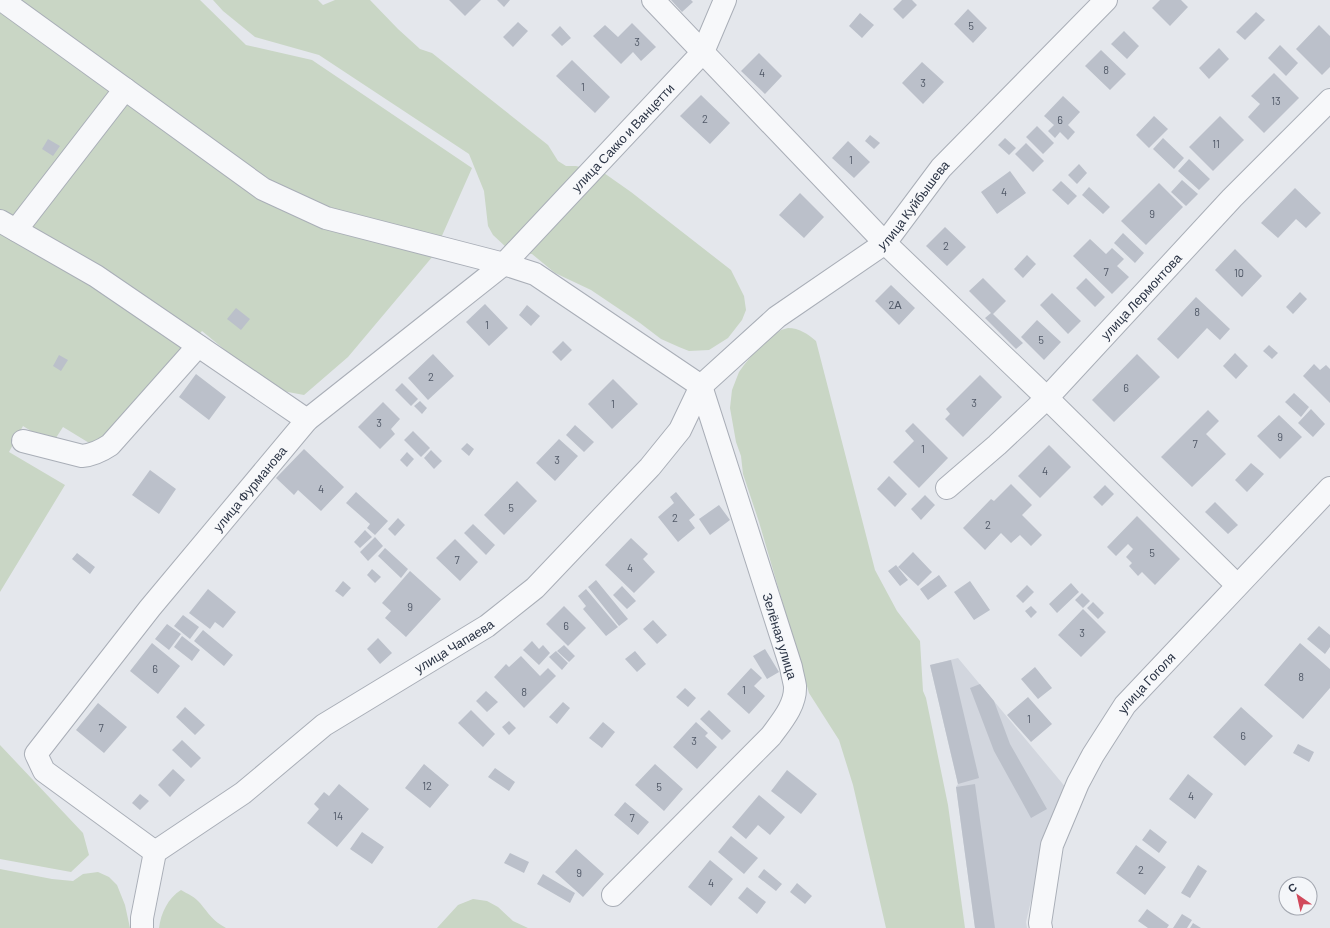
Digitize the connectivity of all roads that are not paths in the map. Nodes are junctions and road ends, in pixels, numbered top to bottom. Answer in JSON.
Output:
{"nodes":[{"id":1,"x":2,"y":0,"type":"edge"},
{"id":2,"x":653,"y":0,"type":"edge"},
{"id":3,"x":725,"y":0,"type":"edge"},
{"id":4,"x":1106,"y":0,"type":"edge"},
{"id":5,"x":703,"y":52,"type":"junction"},
{"id":6,"x":125,"y":89,"type":"junction"},
{"id":7,"x":1330,"y":100,"type":"edge"},
{"id":8,"x":8,"y":225,"type":"edge"},
{"id":9,"x":885,"y":243,"type":"junction"},
{"id":10,"x":504,"y":264,"type":"junction"},
{"id":11,"x":198,"y":346,"type":"junction"},
{"id":12,"x":701,"y":386,"type":"junction"},
{"id":13,"x":1047,"y":398,"type":"junction"},
{"id":14,"x":307,"y":420,"type":"junction"},
{"id":15,"x":23,"y":441,"type":"dead end"},
{"id":16,"x":947,"y":488,"type":"dead end"},
{"id":17,"x":1330,"y":488,"type":"edge"},
{"id":18,"x":1237,"y":585,"type":"junction"},
{"id":19,"x":156,"y":852,"type":"junction"},
{"id":20,"x":613,"y":895,"type":"dead end"},
{"id":21,"x":1040,"y":925,"type":"edge"},
{"id":22,"x":142,"y":928,"type":"edge"}],
"edges":[{"from":1,"to":6,"type":"street"},
{"from":2,"to":5,"type":"street"},
{"from":3,"to":5,"type":"street","name":"улица Сакко и Ванцетти"},
{"from":4,"to":9,"type":"street","name":"улица Куйбышева"},
{"from":5,"to":9,"type":"street"},
{"from":5,"to":10,"type":"street","name":"улица Сакко и Ванцетти"},
{"from":6,"to":8,"type":"street"},
{"from":6,"to":10,"type":"street"},
{"from":7,"to":13,"type":"street","name":"улица Лермонтова"},
{"from":8,"to":11,"type":"street"},
{"from":9,"to":12,"type":"street","name":"улица Куйбышева"},
{"from":9,"to":13,"type":"street"},
{"from":10,"to":12,"type":"street"},
{"from":10,"to":14,"type":"street","name":"улица Фурманова"},
{"from":11,"to":14,"type":"street"},
{"from":11,"to":15,"type":"street"},
{"from":12,"to":19,"type":"street","name":"улица Чапаева"},
{"from":12,"to":20,"type":"street","name":"Зелёная улица"},
{"from":13,"to":16,"type":"street","name":"улица Лермонтова"},
{"from":13,"to":18,"type":"street"},
{"from":14,"to":19,"type":"street","name":"улица Фурманова"},
{"from":17,"to":18,"type":"street","name":"улица Гоголя"},
{"from":18,"to":21,"type":"street","name":"улица Гоголя"},
{"from":19,"to":22,"type":"street"}]}
